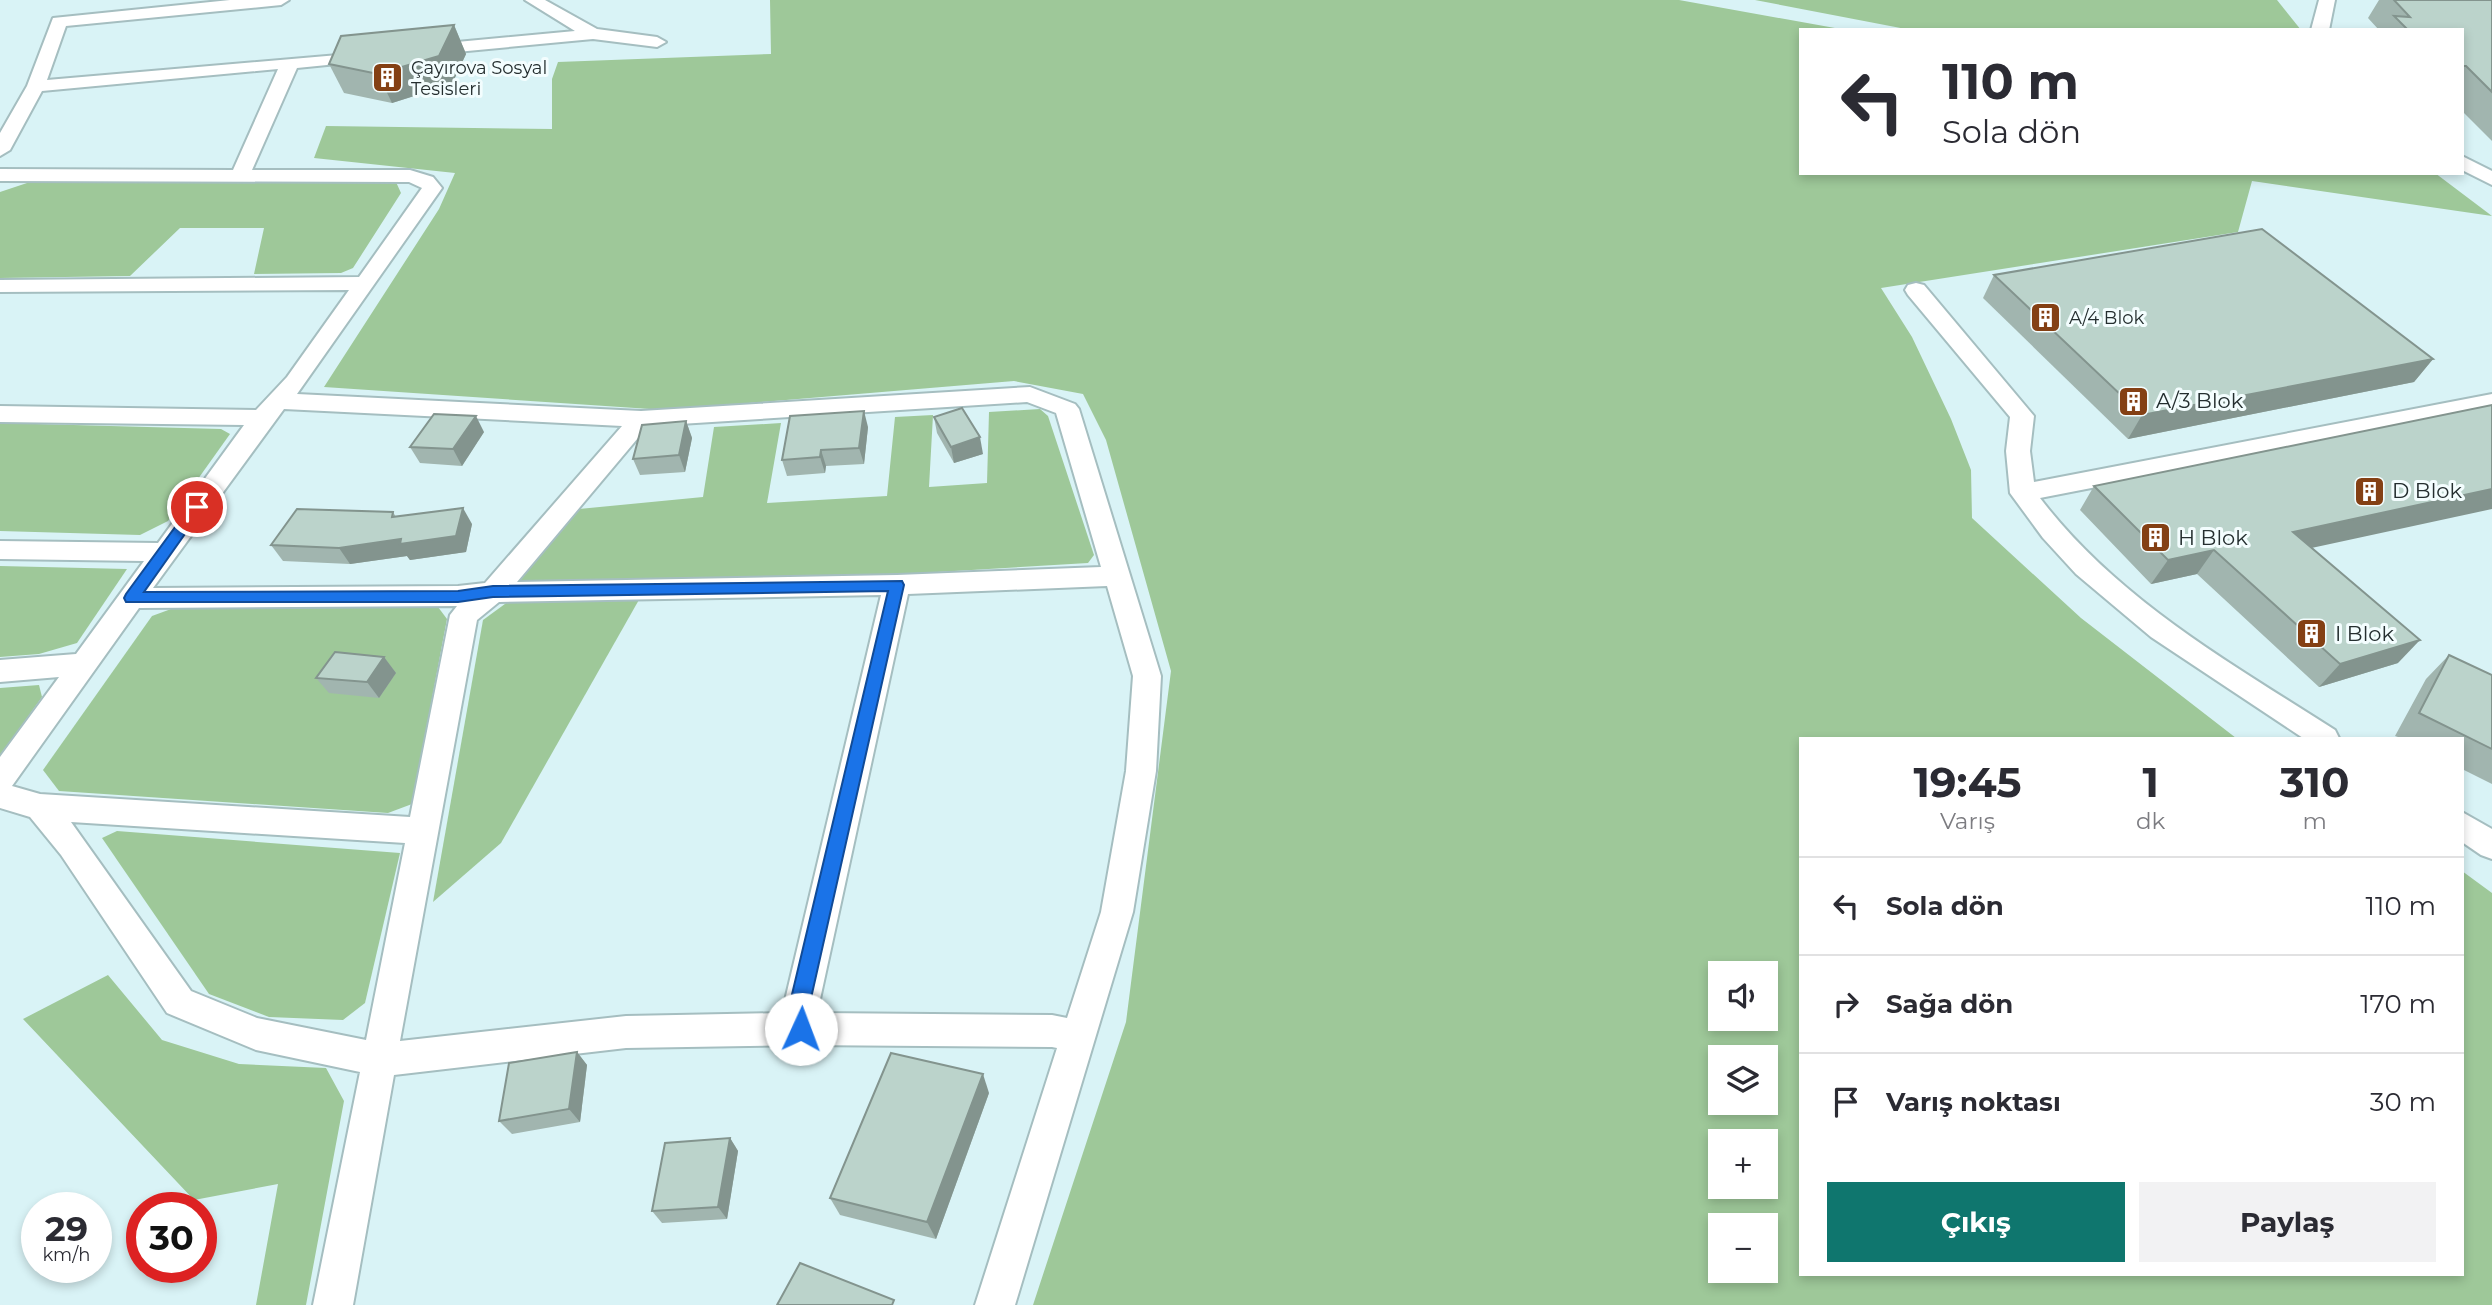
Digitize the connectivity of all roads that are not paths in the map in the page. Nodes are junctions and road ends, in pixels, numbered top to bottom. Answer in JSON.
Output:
{"nodes":[{"id":1,"x":281,"y":0,"type":"edge"},
{"id":2,"x":533,"y":0,"type":"edge"},
{"id":3,"x":2327,"y":0,"type":"edge"},
{"id":4,"x":2320,"y":28,"type":"edge"},
{"id":5,"x":593,"y":34,"type":"junction"},
{"id":6,"x":657,"y":42,"type":"dead end"},
{"id":7,"x":411,"y":51,"type":"edge"},
{"id":8,"x":384,"y":54,"type":"edge"},
{"id":9,"x":290,"y":63,"type":"junction"},
{"id":10,"x":36,"y":86,"type":"junction"},
{"id":11,"x":0,"y":150,"type":"edge"},
{"id":12,"x":2464,"y":163,"type":"edge"},
{"id":13,"x":0,"y":175,"type":"edge"},
{"id":14,"x":240,"y":175,"type":"junction"},
{"id":15,"x":2492,"y":179,"type":"edge"},
{"id":16,"x":365,"y":283,"type":"junction"},
{"id":17,"x":0,"y":286,"type":"edge"},
{"id":18,"x":1916,"y":290,"type":"dead end"},
{"id":19,"x":2492,"y":402,"type":"edge"},
{"id":20,"x":269,"y":410,"type":"junction"},
{"id":21,"x":0,"y":414,"type":"edge"},
{"id":22,"x":641,"y":419,"type":"junction"},
{"id":23,"x":2023,"y":493,"type":"junction"},
{"id":24,"x":0,"y":550,"type":"edge"},
{"id":25,"x":165,"y":552,"type":"junction"},
{"id":26,"x":1117,"y":576,"type":"junction"},
{"id":27,"x":897,"y":585,"type":"junction"},
{"id":28,"x":493,"y":592,"type":"junction"},
{"id":29,"x":132,"y":598,"type":"junction"},
{"id":30,"x":84,"y":664,"type":"junction"},
{"id":31,"x":0,"y":671,"type":"edge"},
{"id":32,"x":2324,"y":737,"type":"edge"},
{"id":33,"x":0,"y":780,"type":"edge"},
{"id":34,"x":0,"y":795,"type":"edge"},
{"id":35,"x":40,"y":807,"type":"junction"},
{"id":36,"x":2464,"y":819,"type":"edge"},
{"id":37,"x":2464,"y":826,"type":"edge"},
{"id":38,"x":423,"y":831,"type":"junction"},
{"id":39,"x":2492,"y":831,"type":"edge"},
{"id":40,"x":2492,"y":846,"type":"edge"},
{"id":41,"x":801,"y":1029,"type":"junction"},
{"id":42,"x":1080,"y":1037,"type":"junction"},
{"id":43,"x":381,"y":1060,"type":"junction"},
{"id":44,"x":333,"y":1305,"type":"edge"},
{"id":45,"x":995,"y":1305,"type":"edge"}],
"edges":[{"from":1,"to":10,"type":"street"},
{"from":2,"to":5,"type":"street"},
{"from":3,"to":4,"type":"street"},
{"from":5,"to":6,"type":"street"},
{"from":5,"to":7,"type":"street"},
{"from":8,"to":9,"type":"street"},
{"from":9,"to":10,"type":"street"},
{"from":9,"to":14,"type":"street"},
{"from":10,"to":11,"type":"street"},
{"from":12,"to":15,"type":"street"},
{"from":13,"to":14,"type":"street"},
{"from":14,"to":16,"type":"street"},
{"from":16,"to":17,"type":"street"},
{"from":16,"to":20,"type":"street"},
{"from":18,"to":23,"type":"street"},
{"from":19,"to":23,"type":"street"},
{"from":20,"to":21,"type":"street"},
{"from":20,"to":22,"type":"street"},
{"from":20,"to":25,"type":"street"},
{"from":22,"to":26,"type":"street"},
{"from":22,"to":28,"type":"street"},
{"from":23,"to":32,"type":"street"},
{"from":24,"to":25,"type":"street"},
{"from":25,"to":29,"type":"street"},
{"from":26,"to":27,"type":"street"},
{"from":26,"to":42,"type":"street"},
{"from":27,"to":28,"type":"street"},
{"from":27,"to":41,"type":"street"},
{"from":28,"to":29,"type":"street"},
{"from":28,"to":38,"type":"street"},
{"from":29,"to":30,"type":"street"},
{"from":30,"to":31,"type":"street"},
{"from":30,"to":33,"type":"street"},
{"from":34,"to":35,"type":"street"},
{"from":35,"to":38,"type":"street"},
{"from":35,"to":43,"type":"street"},
{"from":36,"to":39,"type":"street"},
{"from":37,"to":40,"type":"street"},
{"from":38,"to":43,"type":"street"},
{"from":41,"to":42,"type":"street"},
{"from":41,"to":43,"type":"street"},
{"from":42,"to":45,"type":"street"},
{"from":43,"to":44,"type":"street"}]}
